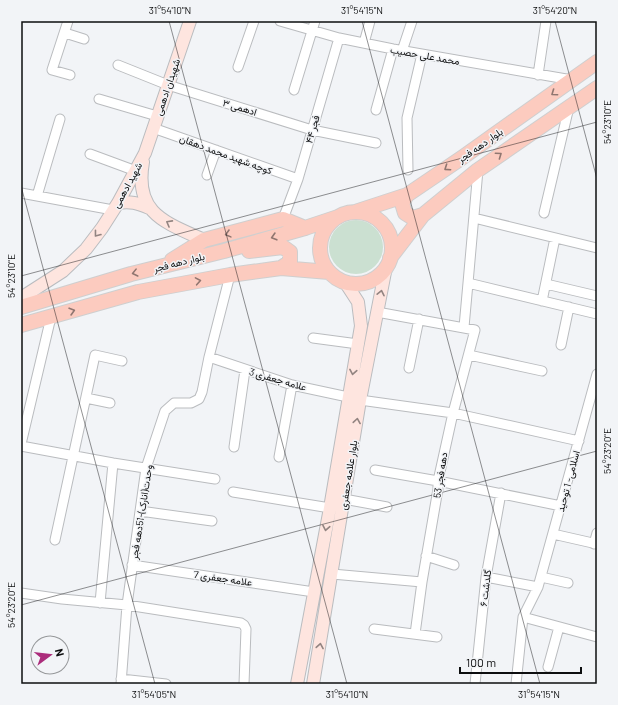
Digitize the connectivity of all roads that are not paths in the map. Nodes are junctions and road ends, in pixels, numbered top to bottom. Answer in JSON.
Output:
{"nodes":[{"id":1,"x":68,"y":21,"type":"edge"},
{"id":2,"x":190,"y":21,"type":"edge"},
{"id":3,"x":254,"y":21,"type":"edge"},
{"id":4,"x":280,"y":21,"type":"edge"},
{"id":5,"x":370,"y":21,"type":"edge"},
{"id":6,"x":412,"y":21,"type":"edge"},
{"id":7,"x":546,"y":21,"type":"edge"},
{"id":8,"x":313,"y":25,"type":"edge"},
{"id":9,"x":64,"y":33,"type":"junction"},
{"id":10,"x":339,"y":38,"type":"junction"},
{"id":11,"x":84,"y":39,"type":"dead end"},
{"id":12,"x":364,"y":43,"type":"junction"},
{"id":13,"x":393,"y":49,"type":"junction"},
{"id":14,"x":402,"y":51,"type":"junction"},
{"id":15,"x":422,"y":54,"type":"junction"},
{"id":16,"x":597,"y":62,"type":"edge"},
{"id":17,"x":118,"y":65,"type":"dead end"},
{"id":18,"x":238,"y":66,"type":"dead end"},
{"id":19,"x":70,"y":75,"type":"dead end"},
{"id":20,"x":538,"y":75,"type":"junction"},
{"id":21,"x":572,"y":80,"type":"junction"},
{"id":22,"x":168,"y":85,"type":"junction"},
{"id":23,"x":294,"y":90,"type":"dead end"},
{"id":24,"x":596,"y":90,"type":"edge"},
{"id":25,"x":99,"y":100,"type":"dead end"},
{"id":26,"x":569,"y":106,"type":"junction"},
{"id":27,"x":376,"y":110,"type":"dead end"},
{"id":28,"x":157,"y":116,"type":"junction"},
{"id":29,"x":60,"y":119,"type":"dead end"},
{"id":30,"x":153,"y":128,"type":"junction"},
{"id":31,"x":312,"y":130,"type":"junction"},
{"id":32,"x":376,"y":143,"type":"dead end"},
{"id":33,"x":216,"y":150,"type":"junction"},
{"id":34,"x":145,"y":153,"type":"junction"},
{"id":35,"x":90,"y":154,"type":"dead end"},
{"id":36,"x":408,"y":170,"type":"dead end"},
{"id":37,"x":478,"y":170,"type":"junction"},
{"id":38,"x":136,"y":171,"type":"junction"},
{"id":39,"x":207,"y":175,"type":"dead end"},
{"id":40,"x":298,"y":179,"type":"junction"},
{"id":41,"x":21,"y":193,"type":"edge"},
{"id":42,"x":407,"y":195,"type":"junction"},
{"id":43,"x":37,"y":196,"type":"junction"},
{"id":44,"x":115,"y":207,"type":"junction"},
{"id":45,"x":149,"y":208,"type":"junction"},
{"id":46,"x":355,"y":212,"type":"junction"},
{"id":47,"x":544,"y":213,"type":"dead end"},
{"id":48,"x":423,"y":215,"type":"junction"},
{"id":49,"x":338,"y":217,"type":"junction"},
{"id":50,"x":474,"y":218,"type":"junction"},
{"id":51,"x":283,"y":219,"type":"junction"},
{"id":52,"x":305,"y":228,"type":"junction"},
{"id":53,"x":555,"y":238,"type":"junction"},
{"id":54,"x":204,"y":240,"type":"junction"},
{"id":55,"x":597,"y":248,"type":"edge"},
{"id":56,"x":224,"y":252,"type":"junction"},
{"id":57,"x":388,"y":263,"type":"junction"},
{"id":58,"x":160,"y":267,"type":"junction"},
{"id":59,"x":281,"y":268,"type":"junction"},
{"id":60,"x":329,"y":272,"type":"junction"},
{"id":61,"x":230,"y":275,"type":"junction"},
{"id":62,"x":345,"y":282,"type":"junction"},
{"id":63,"x":468,"y":283,"type":"junction"},
{"id":64,"x":546,"y":284,"type":"junction"},
{"id":65,"x":597,"y":296,"type":"edge"},
{"id":66,"x":21,"y":298,"type":"edge"},
{"id":67,"x":542,"y":300,"type":"junction"},
{"id":68,"x":21,"y":307,"type":"edge"},
{"id":69,"x":569,"y":307,"type":"junction"},
{"id":70,"x":377,"y":312,"type":"junction"},
{"id":71,"x":597,"y":314,"type":"edge"},
{"id":72,"x":51,"y":317,"type":"junction"},
{"id":73,"x":418,"y":319,"type":"junction"},
{"id":74,"x":21,"y":325,"type":"edge"},
{"id":75,"x":464,"y":327,"type":"junction"},
{"id":76,"x":313,"y":338,"type":"dead end"},
{"id":77,"x":358,"y":344,"type":"junction"},
{"id":78,"x":562,"y":345,"type":"dead end"},
{"id":79,"x":469,"y":355,"type":"junction"},
{"id":80,"x":209,"y":357,"type":"junction"},
{"id":81,"x":122,"y":361,"type":"dead end"},
{"id":82,"x":409,"y":368,"type":"dead end"},
{"id":83,"x":245,"y":370,"type":"junction"},
{"id":84,"x":542,"y":371,"type":"dead end"},
{"id":85,"x":597,"y":374,"type":"edge"},
{"id":86,"x":292,"y":385,"type":"junction"},
{"id":87,"x":86,"y":398,"type":"junction"},
{"id":88,"x":594,"y":398,"type":"edge"},
{"id":89,"x":354,"y":399,"type":"junction"},
{"id":90,"x":110,"y":403,"type":"dead end"},
{"id":91,"x":25,"y":411,"type":"edge"},
{"id":92,"x":453,"y":413,"type":"junction"},
{"id":93,"x":579,"y":440,"type":"junction"},
{"id":94,"x":21,"y":445,"type":"edge"},
{"id":95,"x":234,"y":447,"type":"dead end"},
{"id":96,"x":73,"y":456,"type":"junction"},
{"id":97,"x":279,"y":457,"type":"dead end"},
{"id":98,"x":113,"y":463,"type":"junction"},
{"id":99,"x":146,"y":468,"type":"junction"},
{"id":100,"x":375,"y":470,"type":"dead end"},
{"id":101,"x":215,"y":479,"type":"dead end"},
{"id":102,"x":438,"y":481,"type":"junction"},
{"id":103,"x":234,"y":492,"type":"dead end"},
{"id":104,"x":501,"y":493,"type":"junction"},
{"id":105,"x":344,"y":499,"type":"junction"},
{"id":106,"x":331,"y":502,"type":"junction"},
{"id":107,"x":561,"y":506,"type":"junction"},
{"id":108,"x":387,"y":507,"type":"dead end"},
{"id":109,"x":140,"y":511,"type":"junction"},
{"id":110,"x":212,"y":521,"type":"dead end"},
{"id":111,"x":597,"y":533,"type":"edge"},
{"id":112,"x":553,"y":534,"type":"junction"},
{"id":113,"x":55,"y":540,"type":"dead end"},
{"id":114,"x":596,"y":544,"type":"edge"},
{"id":115,"x":426,"y":556,"type":"junction"},
{"id":116,"x":132,"y":565,"type":"junction"},
{"id":117,"x":454,"y":565,"type":"dead end"},
{"id":118,"x":332,"y":574,"type":"junction"},
{"id":119,"x":486,"y":577,"type":"junction"},
{"id":120,"x":541,"y":577,"type":"junction"},
{"id":121,"x":422,"y":582,"type":"junction"},
{"id":122,"x":568,"y":583,"type":"dead end"},
{"id":123,"x":538,"y":587,"type":"junction"},
{"id":124,"x":314,"y":592,"type":"junction"},
{"id":125,"x":21,"y":593,"type":"edge"},
{"id":126,"x":100,"y":603,"type":"junction"},
{"id":127,"x":127,"y":606,"type":"junction"},
{"id":128,"x":524,"y":616,"type":"junction"},
{"id":129,"x":560,"y":627,"type":"junction"},
{"id":130,"x":374,"y":629,"type":"dead end"},
{"id":131,"x":415,"y":634,"type":"junction"},
{"id":132,"x":437,"y":637,"type":"dead end"},
{"id":133,"x":597,"y":637,"type":"edge"},
{"id":134,"x":548,"y":667,"type":"dead end"},
{"id":135,"x":121,"y":682,"type":"edge"},
{"id":136,"x":166,"y":684,"type":"edge"},
{"id":137,"x":244,"y":684,"type":"edge"},
{"id":138,"x":297,"y":684,"type":"edge"},
{"id":139,"x":313,"y":684,"type":"edge"},
{"id":140,"x":475,"y":684,"type":"edge"},
{"id":141,"x":516,"y":684,"type":"edge"}],
"edges":[{"from":1,"to":9,"type":"street"},
{"from":2,"to":22,"type":"main road","name":"شهیدان ادهمی"},
{"from":3,"to":18,"type":"street"},
{"from":4,"to":8,"type":"street","name":"محمد علی حصیب"},
{"from":5,"to":12,"type":"street"},
{"from":6,"to":14,"type":"street"},
{"from":7,"to":20,"type":"street"},
{"from":8,"to":10,"type":"street","name":"محمد علی حصیب"},
{"from":8,"to":23,"type":"street"},
{"from":9,"to":11,"type":"street"},
{"from":9,"to":19,"type":"street"},
{"from":10,"to":12,"type":"street","name":"محمد علی حصیب"},
{"from":10,"to":31,"type":"street","name":"فجر ۴۴"},
{"from":12,"to":13,"type":"street","name":"محمد علی حصیب"},
{"from":13,"to":14,"type":"street","name":"محمد علی حصیب"},
{"from":13,"to":27,"type":"street"},
{"from":14,"to":15,"type":"street","name":"محمد علی حصیب"},
{"from":15,"to":20,"type":"street","name":"محمد علی حصیب"},
{"from":15,"to":36,"type":"street"},
{"from":16,"to":21,"type":"main road","name":"بلوار دهه فجر"},
{"from":17,"to":22,"type":"street","name":"ادهمی ۳"},
{"from":20,"to":21,"type":"street","name":"محمد علی حصیب"},
{"from":21,"to":42,"type":"main road","name":"بلوار دهه فجر","one_way":true},
{"from":22,"to":28,"type":"main road","name":"شهیدان ادهمی"},
{"from":22,"to":31,"type":"street","name":"ادهمی ۳"},
{"from":24,"to":26,"type":"main road","name":"بلوار دهه فجر"},
{"from":25,"to":28,"type":"street"},
{"from":37,"to":26,"type":"main road","name":"بلوار دهه فجر","one_way":true},
{"from":26,"to":47,"type":"street"},
{"from":28,"to":30,"type":"main road","name":"شهیدان ادهمی"},
{"from":29,"to":43,"type":"street"},
{"from":30,"to":33,"type":"street","name":"کوچه شهید محمد دهقان"},
{"from":30,"to":34,"type":"main road","name":"شهیدان ادهمی"},
{"from":31,"to":32,"type":"street","name":"ادهمی ۳"},
{"from":31,"to":40,"type":"street","name":"فجر ۴۴"},
{"from":33,"to":39,"type":"street"},
{"from":33,"to":40,"type":"street","name":"کوچه شهید محمد دهقان"},
{"from":34,"to":38,"type":"main road","name":"شهید ادهمی"},
{"from":34,"to":45,"type":"main road","name":"شهید ادهمی"},
{"from":35,"to":38,"type":"street"},
{"from":37,"to":48,"type":"main road","name":"بلوار دهه فجر"},
{"from":37,"to":50,"type":"street"},
{"from":38,"to":44,"type":"main road","name":"شهید ادهمی"},
{"from":40,"to":51,"type":"street","name":"فجر ۴۴"},
{"from":41,"to":43,"type":"street"},
{"from":42,"to":46,"type":"main road","name":"بلوار دهه فجر"},
{"from":42,"to":48,"type":"main road"},
{"from":43,"to":44,"type":"street"},
{"from":44,"to":45,"type":"main road"},
{"from":44,"to":66,"type":"main road","name":"شهید ادهمی","one_way":true},
{"from":54,"to":45,"type":"main road","name":"شهید ادهمی","one_way":true},
{"from":46,"to":49,"type":"main road"},
{"from":46,"to":57,"type":"main road"},
{"from":48,"to":57,"type":"main road","name":"بلوار دهه فجر"},
{"from":49,"to":52,"type":"main road","name":"بلوار دهه فجر"},
{"from":49,"to":60,"type":"main road"},
{"from":50,"to":53,"type":"street"},
{"from":50,"to":63,"type":"street"},
{"from":51,"to":52,"type":"main road"},
{"from":51,"to":54,"type":"main road","one_way":true},
{"from":52,"to":56,"type":"main road","name":"بلوار دهه فجر","one_way":true},
{"from":53,"to":55,"type":"street"},
{"from":53,"to":64,"type":"street"},
{"from":54,"to":58,"type":"main road"},
{"from":56,"to":58,"type":"main road","name":"بلوار دهه فجر"},
{"from":56,"to":59,"type":"main road"},
{"from":57,"to":62,"type":"main road"},
{"from":70,"to":57,"type":"main road","name":"بلوار علامه جعفری","one_way":true},
{"from":58,"to":68,"type":"main road","name":"بلوار دهه فجر","one_way":true},
{"from":59,"to":60,"type":"main road","name":"بلوار دهه فجر"},
{"from":59,"to":61,"type":"main road","name":"بلوار دهه فجر"},
{"from":60,"to":62,"type":"main road"},
{"from":72,"to":61,"type":"main road","name":"بلوار دهه فجر","one_way":true},
{"from":61,"to":80,"type":"street","name":"وحدت(انارک)-51دهه فجر"},
{"from":62,"to":77,"type":"main road","name":"بلوار علامه جعفری"},
{"from":63,"to":67,"type":"street"},
{"from":63,"to":75,"type":"street"},
{"from":64,"to":65,"type":"street"},
{"from":64,"to":67,"type":"street"},
{"from":67,"to":69,"type":"street"},
{"from":69,"to":71,"type":"street"},
{"from":69,"to":78,"type":"street"},
{"from":70,"to":73,"type":"street"},
{"from":70,"to":89,"type":"main road","name":"بلوار علامه جعفری"},
{"from":72,"to":74,"type":"main road","name":"بلوار دهه فجر"},
{"from":72,"to":91,"type":"street"},
{"from":73,"to":75,"type":"street"},
{"from":73,"to":82,"type":"street"},
{"from":75,"to":79,"type":"street","name":"دهه فجر 53"},
{"from":76,"to":77,"type":"street"},
{"from":77,"to":89,"type":"main road","name":"بلوار علامه جعفری","one_way":true},
{"from":79,"to":84,"type":"street"},
{"from":79,"to":92,"type":"street","name":"دهه فجر 53"},
{"from":80,"to":83,"type":"street","name":"علامه جعفری 3"},
{"from":80,"to":99,"type":"street","name":"وحدت(انارک)-51دهه فجر"},
{"from":81,"to":87,"type":"street"},
{"from":83,"to":86,"type":"street","name":"علامه جعفری 3"},
{"from":83,"to":95,"type":"street"},
{"from":85,"to":88,"type":"street","name":"اسلامی- 1 توحید"},
{"from":86,"to":89,"type":"street","name":"علامه جعفری 3"},
{"from":86,"to":97,"type":"street"},
{"from":87,"to":90,"type":"street"},
{"from":87,"to":96,"type":"street"},
{"from":88,"to":93,"type":"street","name":"اسلامی- 1 توحید"},
{"from":89,"to":92,"type":"street","name":"علامه جعفری 3"},
{"from":105,"to":89,"type":"main road","name":"بلوار علامه جعفری","one_way":true},
{"from":89,"to":106,"type":"main road","name":"بلوار علامه جعفری"},
{"from":91,"to":94,"type":"street"},
{"from":92,"to":93,"type":"street","name":"علامه جعفری 3"},
{"from":92,"to":102,"type":"street","name":"دهه فجر 53"},
{"from":93,"to":107,"type":"street","name":"اسلامی- 1 توحید"},
{"from":94,"to":96,"type":"street"},
{"from":96,"to":98,"type":"street"},
{"from":96,"to":113,"type":"street"},
{"from":98,"to":99,"type":"street"},
{"from":98,"to":126,"type":"street"},
{"from":99,"to":101,"type":"street"},
{"from":99,"to":109,"type":"street","name":"وحدت(انارک)-51دهه فجر"},
{"from":100,"to":102,"type":"street"},
{"from":102,"to":104,"type":"street"},
{"from":102,"to":115,"type":"street","name":"دهه فجر 53"},
{"from":103,"to":106,"type":"street"},
{"from":104,"to":107,"type":"street"},
{"from":104,"to":119,"type":"street","name":"گلدشت ۶"},
{"from":105,"to":106,"type":"main road"},
{"from":105,"to":108,"type":"street"},
{"from":105,"to":118,"type":"main road","name":"بلوار علامه جعفری"},
{"from":106,"to":124,"type":"main road","name":"بلوار علامه جعفری","one_way":true},
{"from":107,"to":112,"type":"street","name":"اسلامی- 1 توحید"},
{"from":109,"to":110,"type":"street"},
{"from":109,"to":116,"type":"street","name":"وحدت(انارک)-51دهه فجر"},
{"from":111,"to":114,"type":"street"},
{"from":112,"to":114,"type":"street"},
{"from":112,"to":120,"type":"street","name":"اسلامی- 1 توحید"},
{"from":115,"to":117,"type":"street"},
{"from":115,"to":121,"type":"street","name":"دهه فجر 53"},
{"from":116,"to":124,"type":"street","name":"علامه جعفری 7"},
{"from":116,"to":127,"type":"street","name":"وحدت(انارک)-51دهه فجر"},
{"from":118,"to":121,"type":"street"},
{"from":139,"to":118,"type":"main road","name":"بلوار علامه جعفری","one_way":true},
{"from":119,"to":123,"type":"street"},
{"from":119,"to":140,"type":"street","name":"گلدشت ۶"},
{"from":120,"to":122,"type":"street"},
{"from":120,"to":123,"type":"street","name":"اسلامی- 1 توحید"},
{"from":121,"to":131,"type":"street","name":"دهه فجر 53"},
{"from":123,"to":128,"type":"street","name":"اسلامی- 1 توحید"},
{"from":124,"to":138,"type":"main road","name":"بلوار علامه جعفری"},
{"from":125,"to":126,"type":"street"},
{"from":126,"to":127,"type":"street"},
{"from":127,"to":135,"type":"street","name":"وحدت(انارک)-51دهه فجر"},
{"from":127,"to":137,"type":"street"},
{"from":128,"to":129,"type":"street"},
{"from":128,"to":141,"type":"street","name":"اسلامی- 1 توحید"},
{"from":129,"to":133,"type":"street"},
{"from":129,"to":134,"type":"street"},
{"from":130,"to":131,"type":"street"},
{"from":131,"to":132,"type":"street"},
{"from":135,"to":136,"type":"street"}]}
